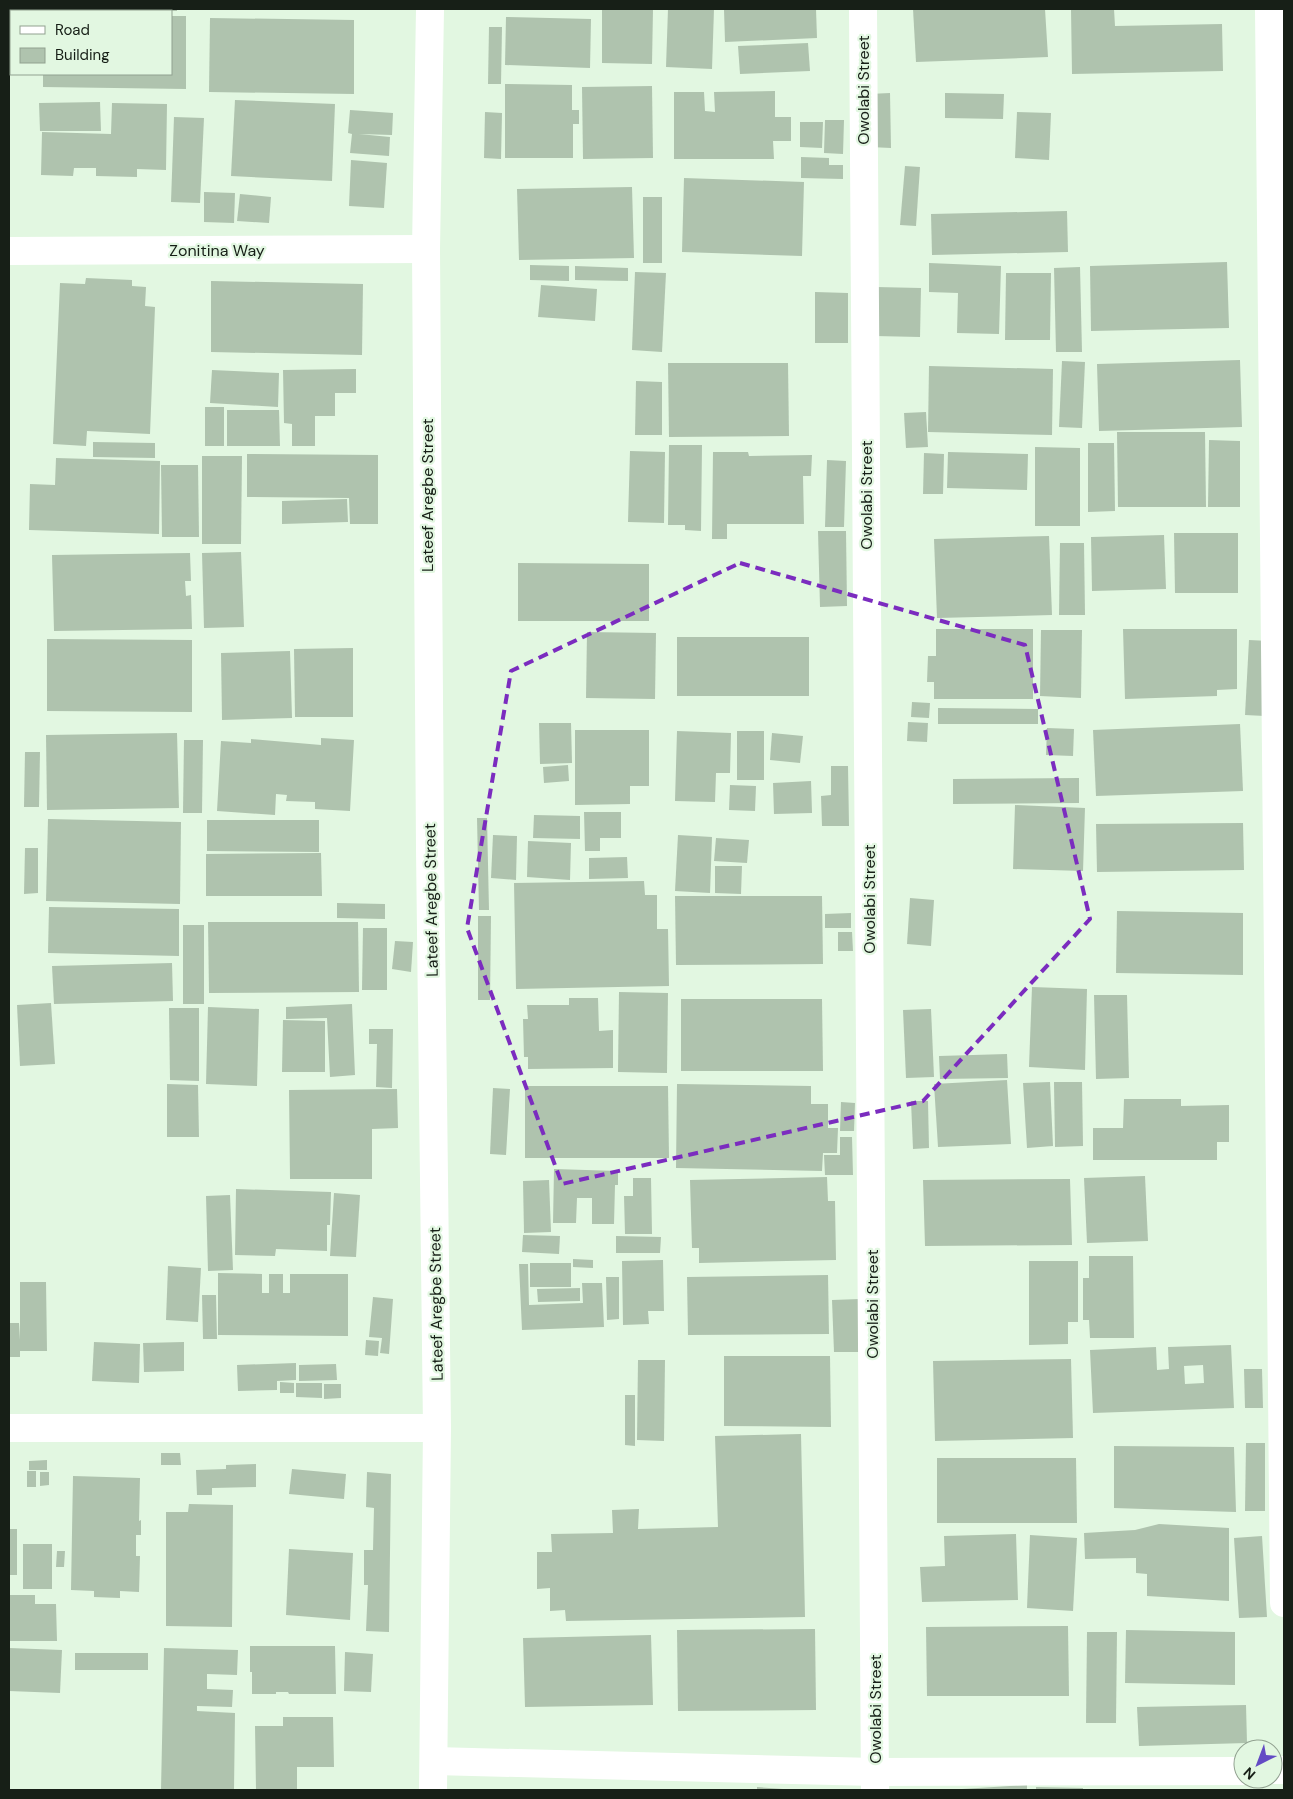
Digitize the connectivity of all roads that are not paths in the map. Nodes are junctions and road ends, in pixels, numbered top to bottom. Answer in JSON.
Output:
{"nodes":[{"id":1,"x":430,"y":9,"type":"edge"},
{"id":2,"x":863,"y":9,"type":"edge"},
{"id":3,"x":1269,"y":9,"type":"edge"},
{"id":4,"x":426,"y":249,"type":"junction"},
{"id":5,"x":9,"y":251,"type":"edge"},
{"id":6,"x":9,"y":1428,"type":"edge"},
{"id":7,"x":437,"y":1428,"type":"junction"},
{"id":8,"x":1284,"y":1603,"type":"edge"},
{"id":9,"x":434,"y":1761,"type":"junction"},
{"id":10,"x":1233,"y":1770,"type":"edge"},
{"id":11,"x":875,"y":1781,"type":"edge"},
{"id":12,"x":433,"y":1790,"type":"edge"}],
"edges":[{"from":1,"to":4,"type":"street","name":"Lateef Aregbe Street"},
{"from":2,"to":11,"type":"street","name":"Owolabi Street"},
{"from":3,"to":8,"type":"street"},
{"from":4,"to":5,"type":"street","name":"Zonitina Way"},
{"from":4,"to":7,"type":"street","name":"Lateef Aregbe Street"},
{"from":6,"to":7,"type":"street"},
{"from":7,"to":9,"type":"street","name":"Lateef Aregbe Street"},
{"from":9,"to":11,"type":"street"},
{"from":9,"to":12,"type":"street","name":"Lateef Aregbe Street"},
{"from":10,"to":11,"type":"street"}]}
